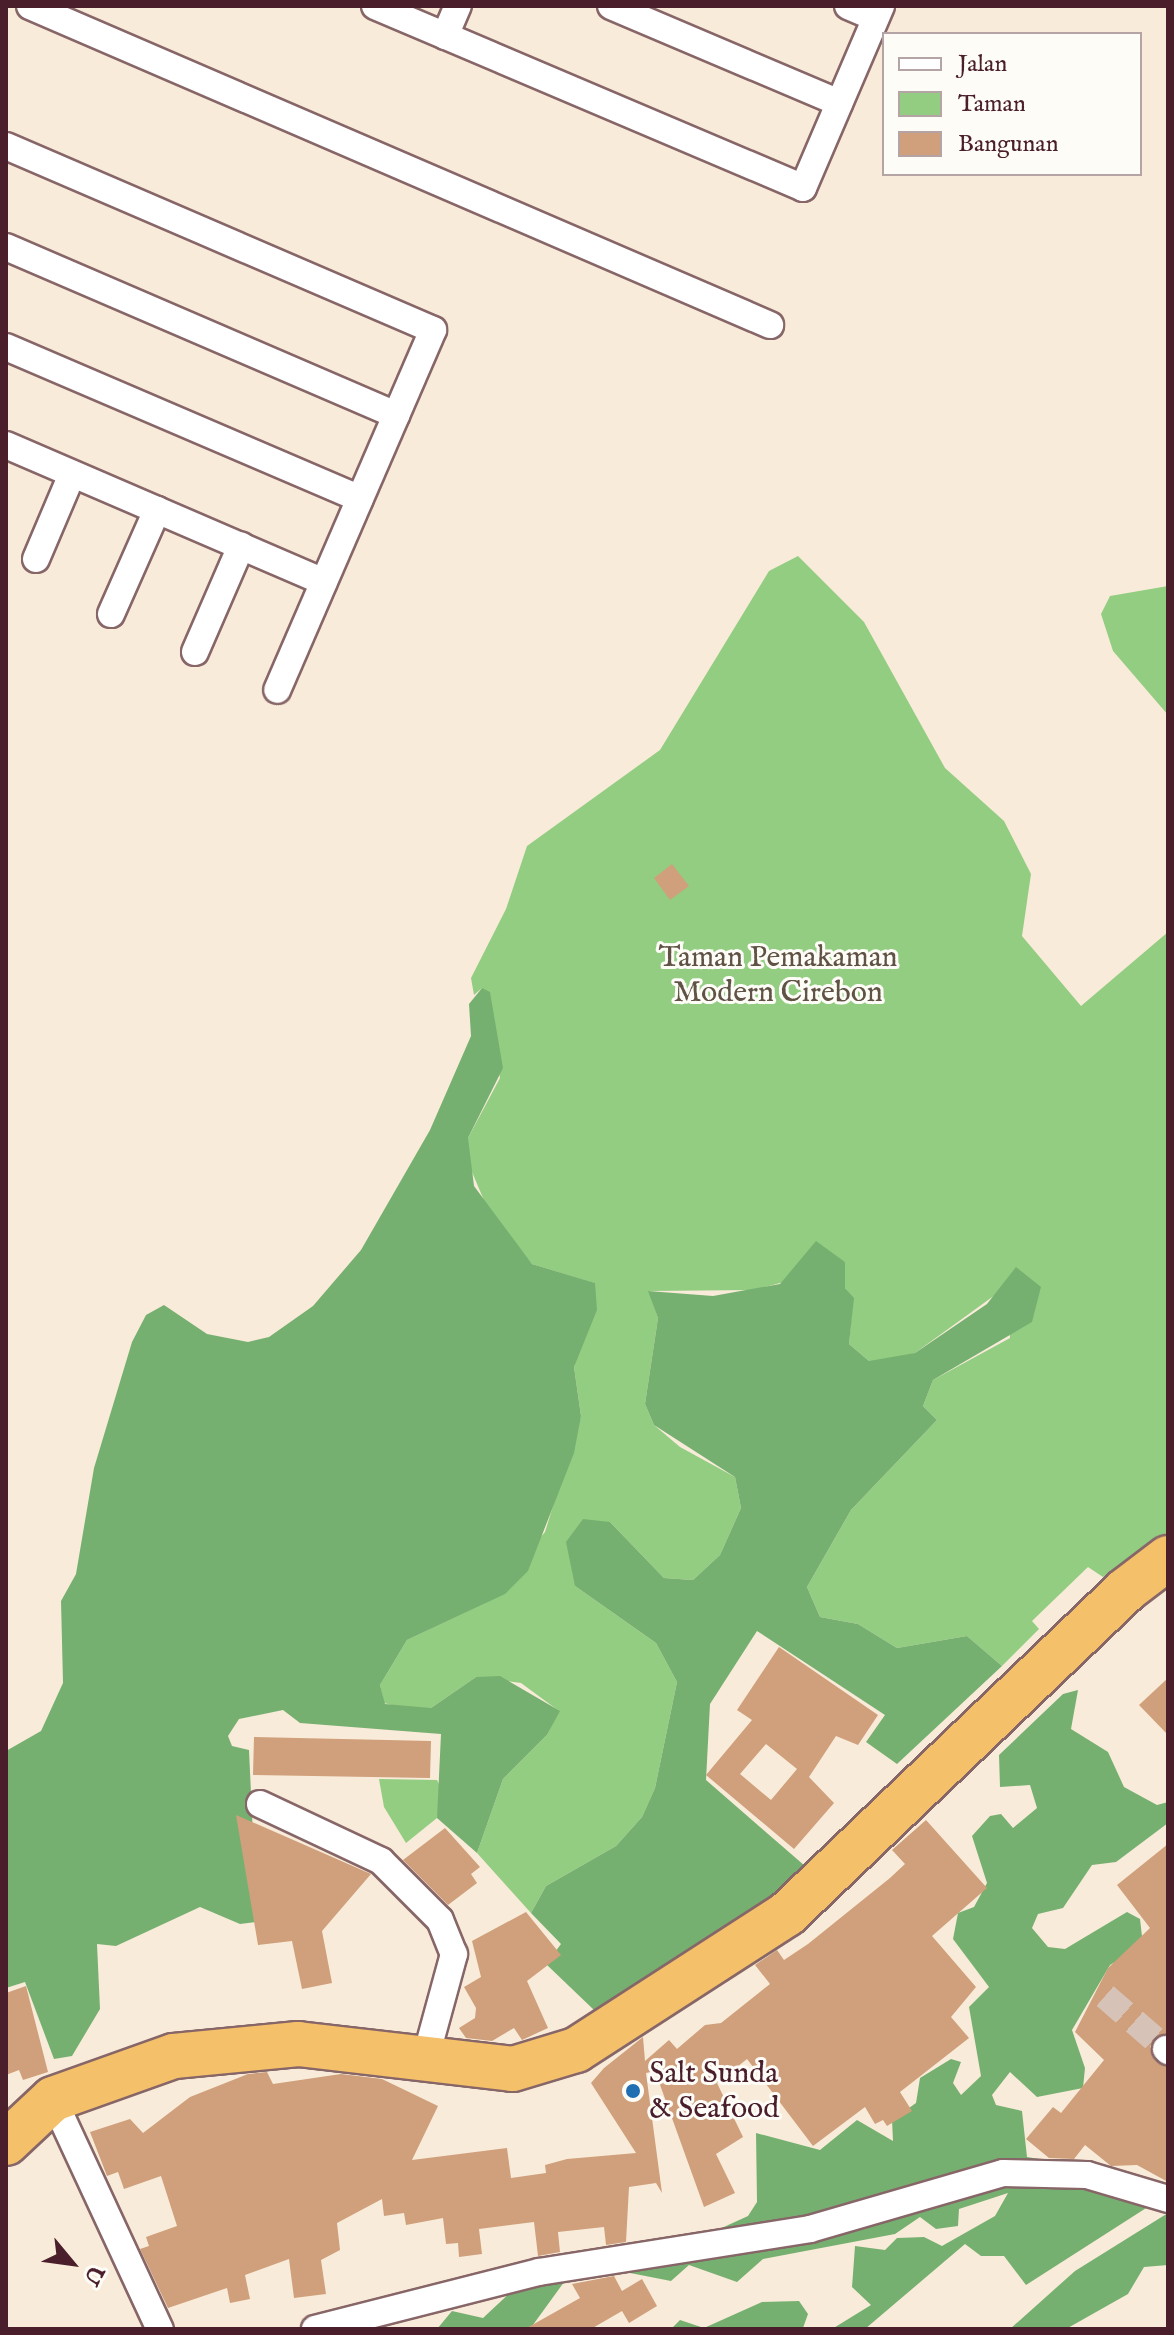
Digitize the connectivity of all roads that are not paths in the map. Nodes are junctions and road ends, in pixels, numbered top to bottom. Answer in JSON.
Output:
{"nodes":[{"id":1,"x":30,"y":6,"type":"edge"},
{"id":2,"x":375,"y":6,"type":"edge"},
{"id":3,"x":458,"y":6,"type":"edge"},
{"id":4,"x":611,"y":6,"type":"edge"},
{"id":5,"x":848,"y":6,"type":"edge"},
{"id":6,"x":879,"y":12,"type":"edge"},
{"id":7,"x":445,"y":36,"type":"junction"},
{"id":8,"x":839,"y":103,"type":"junction"},
{"id":9,"x":6,"y":146,"type":"edge"},
{"id":10,"x":6,"y":247,"type":"edge"},
{"id":11,"x":770,"y":325,"type":"dead end"},
{"id":12,"x":6,"y":347,"type":"edge"},
{"id":13,"x":396,"y":415,"type":"junction"},
{"id":14,"x":6,"y":445,"type":"edge"},
{"id":15,"x":72,"y":474,"type":"junction"},
{"id":16,"x":360,"y":499,"type":"junction"},
{"id":17,"x":157,"y":510,"type":"junction"},
{"id":18,"x":241,"y":546,"type":"junction"},
{"id":19,"x":36,"y":559,"type":"dead end"},
{"id":20,"x":324,"y":582,"type":"junction"},
{"id":21,"x":111,"y":614,"type":"dead end"},
{"id":22,"x":195,"y":652,"type":"dead end"},
{"id":23,"x":277,"y":690,"type":"dead end"},
{"id":24,"x":1168,"y":1558,"type":"edge"},
{"id":25,"x":260,"y":1804,"type":"dead end"},
{"id":26,"x":425,"y":2060,"type":"junction"},
{"id":27,"x":53,"y":2099,"type":"junction"},
{"id":28,"x":6,"y":2143,"type":"edge"},
{"id":29,"x":1168,"y":2199,"type":"edge"},
{"id":30,"x":160,"y":2329,"type":"edge"},
{"id":31,"x":315,"y":2329,"type":"edge"}],
"edges":[{"from":1,"to":11,"type":"street"},
{"from":2,"to":7,"type":"street"},
{"from":3,"to":7,"type":"street"},
{"from":4,"to":8,"type":"street"},
{"from":5,"to":6,"type":"street"},
{"from":6,"to":8,"type":"street"},
{"from":7,"to":8,"type":"street"},
{"from":9,"to":13,"type":"street"},
{"from":10,"to":13,"type":"street"},
{"from":12,"to":16,"type":"street"},
{"from":13,"to":16,"type":"street"},
{"from":14,"to":15,"type":"street"},
{"from":15,"to":17,"type":"street"},
{"from":15,"to":19,"type":"street"},
{"from":16,"to":20,"type":"street"},
{"from":17,"to":18,"type":"street"},
{"from":17,"to":21,"type":"street"},
{"from":18,"to":20,"type":"street"},
{"from":18,"to":22,"type":"street"},
{"from":20,"to":23,"type":"street"},
{"from":24,"to":26,"type":"highway"},
{"from":25,"to":26,"type":"street"},
{"from":26,"to":27,"type":"highway"},
{"from":27,"to":28,"type":"highway"},
{"from":27,"to":30,"type":"street"},
{"from":29,"to":31,"type":"street"}]}
